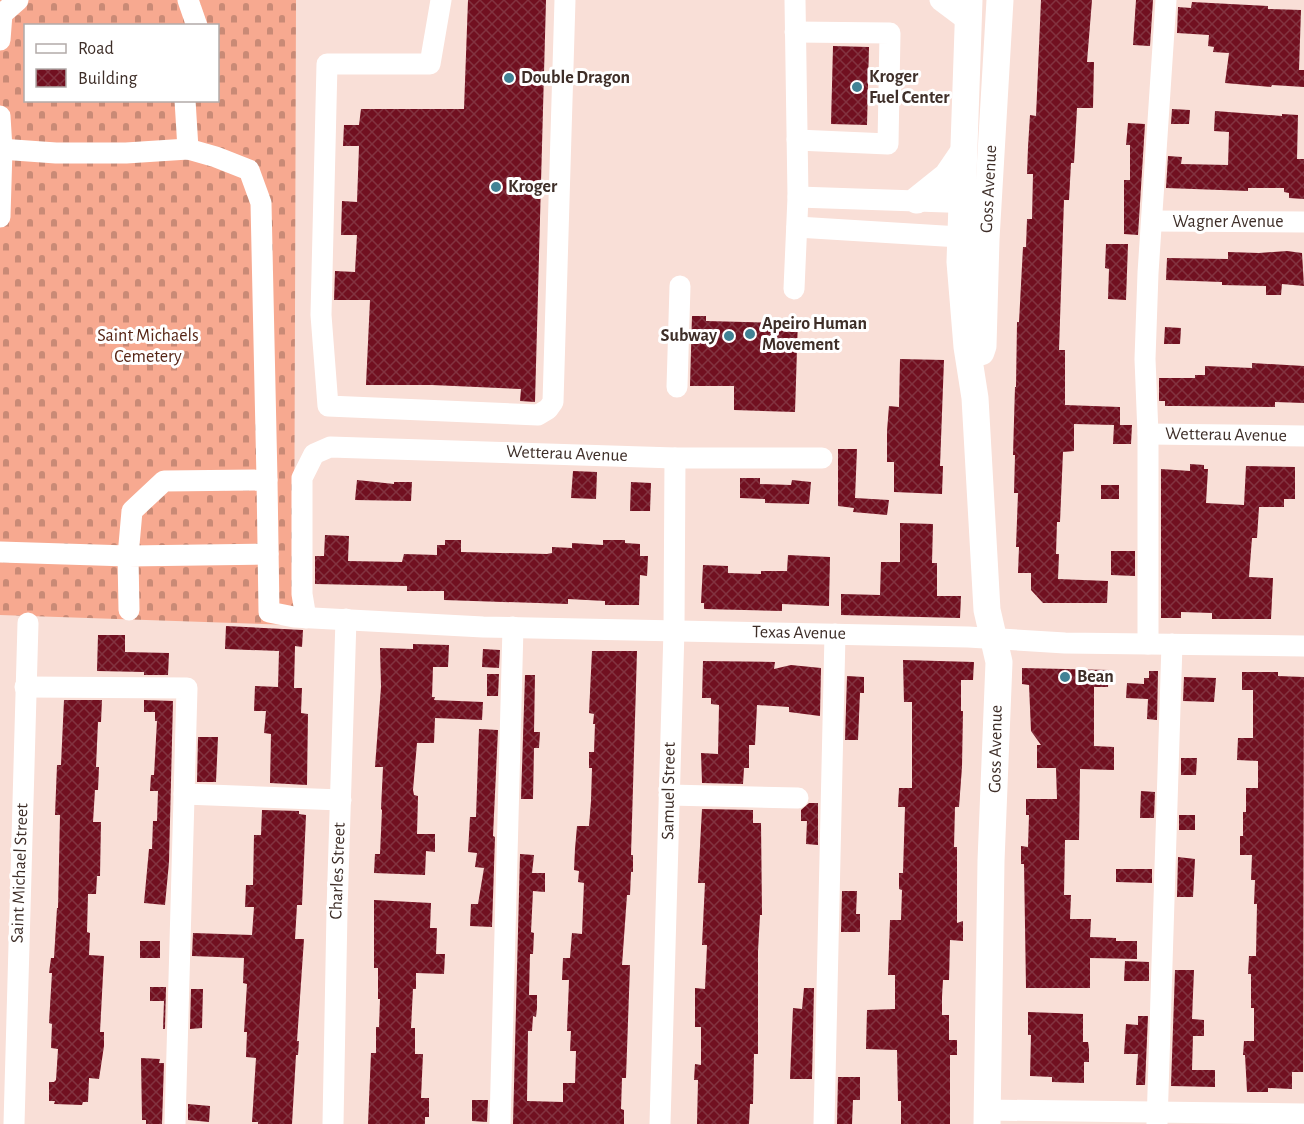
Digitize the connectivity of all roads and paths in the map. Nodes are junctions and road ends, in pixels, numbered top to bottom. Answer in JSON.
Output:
{"nodes":[{"id":1,"x":188,"y":0,"type":"edge"},
{"id":2,"x":441,"y":0,"type":"edge"},
{"id":3,"x":565,"y":0,"type":"edge"},
{"id":4,"x":795,"y":0,"type":"edge"},
{"id":5,"x":940,"y":0,"type":"edge"},
{"id":6,"x":1000,"y":0,"type":"edge"},
{"id":7,"x":1166,"y":0,"type":"edge"},
{"id":8,"x":7,"y":8,"type":"edge"},
{"id":9,"x":968,"y":10,"type":"edge"},
{"id":10,"x":196,"y":24,"type":"edge"},
{"id":11,"x":795,"y":32,"type":"junction"},
{"id":12,"x":0,"y":40,"type":"edge"},
{"id":13,"x":185,"y":102,"type":"edge"},
{"id":14,"x":0,"y":116,"type":"edge"},
{"id":15,"x":797,"y":140,"type":"junction"},
{"id":16,"x":1,"y":149,"type":"edge"},
{"id":17,"x":188,"y":149,"type":"junction"},
{"id":18,"x":962,"y":154,"type":"junction"},
{"id":19,"x":798,"y":197,"type":"junction"},
{"id":20,"x":917,"y":200,"type":"junction"},
{"id":21,"x":961,"y":203,"type":"junction"},
{"id":22,"x":988,"y":204,"type":"junction"},
{"id":23,"x":0,"y":217,"type":"edge"},
{"id":24,"x":1152,"y":221,"type":"junction"},
{"id":25,"x":1304,"y":222,"type":"edge"},
{"id":26,"x":797,"y":227,"type":"junction"},
{"id":27,"x":973,"y":238,"type":"junction"},
{"id":28,"x":680,"y":286,"type":"dead end"},
{"id":29,"x":794,"y":289,"type":"dead end"},
{"id":30,"x":677,"y":387,"type":"dead end"},
{"id":31,"x":1148,"y":434,"type":"junction"},
{"id":32,"x":1304,"y":436,"type":"edge"},
{"id":33,"x":675,"y":458,"type":"junction"},
{"id":34,"x":822,"y":458,"type":"dead end"},
{"id":35,"x":267,"y":480,"type":"junction"},
{"id":36,"x":0,"y":552,"type":"edge"},
{"id":37,"x":268,"y":554,"type":"junction"},
{"id":38,"x":128,"y":556,"type":"junction"},
{"id":39,"x":129,"y":610,"type":"dead end"},
{"id":40,"x":300,"y":617,"type":"junction"},
{"id":41,"x":346,"y":619,"type":"junction"},
{"id":42,"x":28,"y":623,"type":"dead end"},
{"id":43,"x":513,"y":627,"type":"junction"},
{"id":44,"x":674,"y":630,"type":"junction"},
{"id":45,"x":835,"y":634,"type":"junction"},
{"id":46,"x":993,"y":639,"type":"junction"},
{"id":47,"x":1148,"y":644,"type":"junction"},
{"id":48,"x":1172,"y":645,"type":"junction"},
{"id":49,"x":1304,"y":646,"type":"edge"},
{"id":50,"x":25,"y":687,"type":"junction"},
{"id":51,"x":184,"y":794,"type":"junction"},
{"id":52,"x":669,"y":795,"type":"junction"},
{"id":53,"x":798,"y":798,"type":"dead end"},
{"id":54,"x":341,"y":800,"type":"junction"},
{"id":55,"x":9,"y":939,"type":"edge"},
{"id":56,"x":1304,"y":1114,"type":"edge"},
{"id":57,"x":987,"y":1117,"type":"edge"},
{"id":58,"x":1027,"y":1117,"type":"edge"},
{"id":59,"x":1157,"y":1118,"type":"edge"},
{"id":60,"x":14,"y":1124,"type":"edge"},
{"id":61,"x":175,"y":1124,"type":"edge"},
{"id":62,"x":333,"y":1124,"type":"edge"},
{"id":63,"x":500,"y":1124,"type":"edge"},
{"id":64,"x":660,"y":1124,"type":"edge"},
{"id":65,"x":824,"y":1124,"type":"edge"}],
"edges":[{"from":1,"to":10,"type":"street"},
{"from":2,"to":3,"type":"street"},
{"from":4,"to":11,"type":"street"},
{"from":5,"to":9,"type":"street"},
{"from":6,"to":22,"type":"main road","name":"Goss Avenue"},
{"from":7,"to":24,"type":"street"},
{"from":8,"to":12,"type":"street"},
{"from":9,"to":18,"type":"main road","name":"Goss Avenue"},
{"from":11,"to":15,"type":"street"},
{"from":11,"to":15,"type":"street"},
{"from":13,"to":17,"type":"street"},
{"from":14,"to":16,"type":"street"},
{"from":15,"to":19,"type":"street"},
{"from":16,"to":17,"type":"street"},
{"from":16,"to":23,"type":"street"},
{"from":17,"to":35,"type":"street"},
{"from":18,"to":20,"type":"main road"},
{"from":18,"to":21,"type":"main road","name":"Goss Avenue"},
{"from":19,"to":20,"type":"street"},
{"from":19,"to":26,"type":"street"},
{"from":20,"to":21,"type":"street"},
{"from":21,"to":22,"type":"street"},
{"from":21,"to":27,"type":"main road","name":"Goss Avenue"},
{"from":22,"to":27,"type":"main road","name":"Goss Avenue"},
{"from":24,"to":25,"type":"street","name":"Wagner Avenue"},
{"from":24,"to":31,"type":"street"},
{"from":26,"to":27,"type":"street"},
{"from":26,"to":29,"type":"street"},
{"from":27,"to":46,"type":"main road","name":"Goss Avenue"},
{"from":28,"to":30,"type":"street"},
{"from":31,"to":32,"type":"street","name":"Wetterau Avenue"},
{"from":31,"to":47,"type":"street"},
{"from":33,"to":34,"type":"street","name":"Wetterau Avenue"},
{"from":33,"to":40,"type":"street","name":"Wetterau Avenue"},
{"from":33,"to":44,"type":"street","name":"Samuel Street"},
{"from":35,"to":37,"type":"street"},
{"from":35,"to":38,"type":"street"},
{"from":36,"to":38,"type":"street"},
{"from":37,"to":38,"type":"street"},
{"from":37,"to":40,"type":"street","name":"Texas Avenue"},
{"from":38,"to":39,"type":"street"},
{"from":40,"to":41,"type":"street","name":"Texas Avenue"},
{"from":41,"to":43,"type":"street","name":"Texas Avenue"},
{"from":41,"to":54,"type":"street","name":"Charles Street"},
{"from":42,"to":50,"type":"street","name":"Saint Michael Street"},
{"from":43,"to":44,"type":"street","name":"Texas Avenue"},
{"from":43,"to":63,"type":"street"},
{"from":44,"to":45,"type":"street","name":"Texas Avenue"},
{"from":44,"to":52,"type":"street","name":"Samuel Street"},
{"from":45,"to":46,"type":"street","name":"Texas Avenue"},
{"from":45,"to":65,"type":"street"},
{"from":46,"to":47,"type":"street","name":"Texas Avenue"},
{"from":46,"to":57,"type":"main road","name":"Goss Avenue"},
{"from":47,"to":48,"type":"street","name":"Texas Avenue"},
{"from":48,"to":49,"type":"street","name":"Texas Avenue"},
{"from":48,"to":59,"type":"street"},
{"from":50,"to":51,"type":"street"},
{"from":50,"to":55,"type":"street","name":"Saint Michael Street"},
{"from":51,"to":54,"type":"street"},
{"from":51,"to":61,"type":"street"},
{"from":52,"to":53,"type":"street"},
{"from":52,"to":64,"type":"street","name":"Samuel Street"},
{"from":54,"to":62,"type":"street","name":"Charles Street"},
{"from":55,"to":60,"type":"street","name":"Saint Michael Street"},
{"from":56,"to":59,"type":"street"},
{"from":57,"to":58,"type":"street"},
{"from":58,"to":59,"type":"street"}]}
